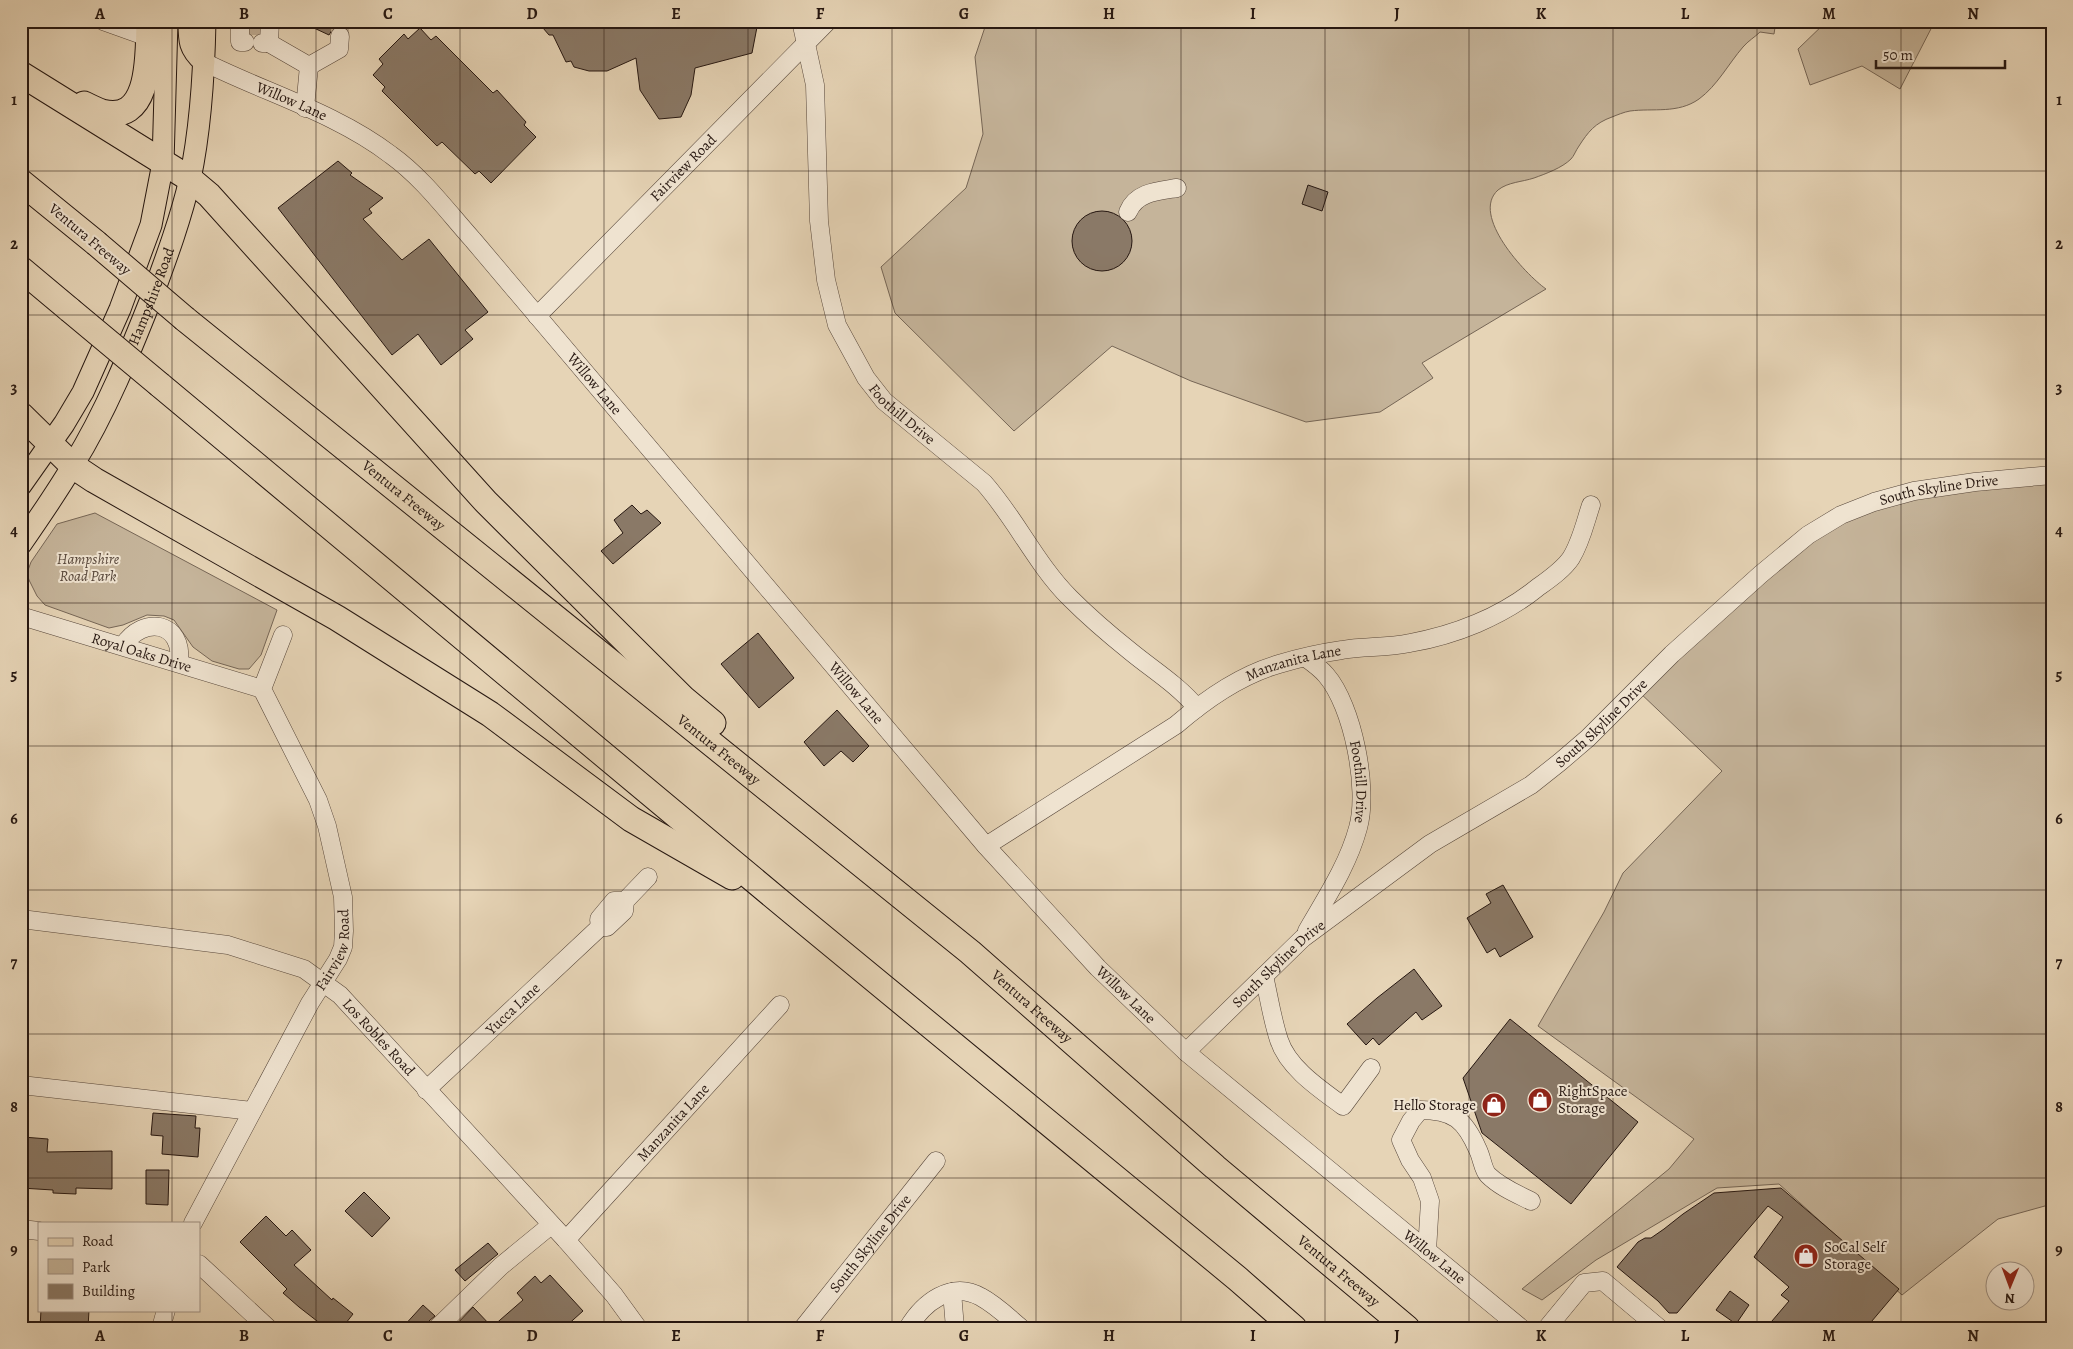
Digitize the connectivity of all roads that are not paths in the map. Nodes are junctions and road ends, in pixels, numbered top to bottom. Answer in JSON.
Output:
{"nodes":[{"id":1,"x":103,"y":21,"type":"edge"},
{"id":2,"x":167,"y":21,"type":"edge"},
{"id":3,"x":189,"y":21,"type":"edge"},
{"id":4,"x":205,"y":21,"type":"edge"},
{"id":5,"x":801,"y":21,"type":"edge"},
{"id":6,"x":828,"y":21,"type":"edge"},
{"id":7,"x":256,"y":30,"type":"edge"},
{"id":8,"x":155,"y":34,"type":"edge"},
{"id":9,"x":340,"y":36,"type":"tunnel mouth"},
{"id":10,"x":806,"y":42,"type":"junction"},
{"id":11,"x":204,"y":62,"type":"junction"},
{"id":12,"x":309,"y":66,"type":"junction"},
{"id":13,"x":21,"y":74,"type":"edge"},
{"id":14,"x":59,"y":98,"type":"junction"},
{"id":15,"x":305,"y":108,"type":"junction"},
{"id":16,"x":163,"y":163,"type":"junction"},
{"id":17,"x":190,"y":179,"type":"junction"},
{"id":18,"x":21,"y":182,"type":"edge"},
{"id":19,"x":1177,"y":188,"type":"dead end"},
{"id":20,"x":1128,"y":212,"type":"dead end"},
{"id":21,"x":21,"y":269,"type":"edge"},
{"id":22,"x":537,"y":316,"type":"junction"},
{"id":23,"x":21,"y":415,"type":"edge"},
{"id":24,"x":51,"y":444,"type":"junction"},
{"id":25,"x":73,"y":466,"type":"junction"},
{"id":26,"x":2052,"y":475,"type":"edge"},
{"id":27,"x":21,"y":485,"type":"edge"},
{"id":28,"x":1591,"y":505,"type":"dead end"},
{"id":29,"x":21,"y":544,"type":"edge"},
{"id":30,"x":21,"y":616,"type":"edge"},
{"id":31,"x":283,"y":635,"type":"dead end"},
{"id":32,"x":122,"y":646,"type":"junction"},
{"id":33,"x":1306,"y":658,"type":"junction"},
{"id":34,"x":178,"y":663,"type":"junction"},
{"id":35,"x":262,"y":689,"type":"junction"},
{"id":36,"x":1196,"y":708,"type":"junction"},
{"id":37,"x":986,"y":846,"type":"junction"},
{"id":38,"x":648,"y":877,"type":"dead end"},
{"id":39,"x":796,"y":915,"type":"junction"},
{"id":40,"x":21,"y":919,"type":"edge"},
{"id":41,"x":1303,"y":938,"type":"junction"},
{"id":42,"x":970,"y":952,"type":"junction"},
{"id":43,"x":1264,"y":976,"type":"junction"},
{"id":44,"x":324,"y":983,"type":"junction"},
{"id":45,"x":780,"y":1005,"type":"dead end"},
{"id":46,"x":1186,"y":1052,"type":"junction"},
{"id":47,"x":1371,"y":1068,"type":"dead end"},
{"id":48,"x":21,"y":1085,"type":"edge"},
{"id":49,"x":426,"y":1090,"type":"junction"},
{"id":50,"x":252,"y":1111,"type":"junction"},
{"id":51,"x":936,"y":1160,"type":"dead end"},
{"id":52,"x":1531,"y":1201,"type":"dead end"},
{"id":53,"x":194,"y":1222,"type":"edge"},
{"id":54,"x":551,"y":1225,"type":"junction"},
{"id":55,"x":21,"y":1229,"type":"edge"},
{"id":56,"x":38,"y":1231,"type":"edge"},
{"id":57,"x":566,"y":1240,"type":"junction"},
{"id":58,"x":1427,"y":1251,"type":"junction"},
{"id":59,"x":200,"y":1265,"type":"edge"},
{"id":60,"x":952,"y":1292,"type":"junction"},
{"id":61,"x":165,"y":1312,"type":"edge"},
{"id":62,"x":161,"y":1328,"type":"edge"},
{"id":63,"x":268,"y":1328,"type":"edge"},
{"id":64,"x":437,"y":1328,"type":"edge"},
{"id":65,"x":638,"y":1328,"type":"edge"},
{"id":66,"x":803,"y":1328,"type":"edge"},
{"id":67,"x":908,"y":1328,"type":"edge"},
{"id":68,"x":955,"y":1328,"type":"edge"},
{"id":69,"x":1022,"y":1328,"type":"edge"},
{"id":70,"x":1294,"y":1328,"type":"edge"},
{"id":71,"x":1408,"y":1328,"type":"edge"},
{"id":72,"x":1521,"y":1328,"type":"edge"},
{"id":73,"x":1547,"y":1328,"type":"edge"},
{"id":74,"x":1659,"y":1328,"type":"edge"}],
"edges":[{"from":1,"to":8,"type":"street"},
{"from":2,"to":8,"type":"main road","name":"Hampshire Road"},
{"from":3,"to":11,"type":"main road"},
{"from":4,"to":11,"type":"main road","name":"Hampshire Road"},
{"from":5,"to":10,"type":"street","name":"Foothill Drive"},
{"from":6,"to":10,"type":"street","name":"Fairview Road"},
{"from":7,"to":12,"type":"street"},
{"from":8,"to":14,"type":"highway"},
{"from":8,"to":16,"type":"main road","name":"Hampshire Road"},
{"from":9,"to":12,"type":"street"},
{"from":10,"to":22,"type":"street","name":"Fairview Road"},
{"from":10,"to":36,"type":"street","name":"Foothill Drive"},
{"from":11,"to":15,"type":"street","name":"Willow Lane"},
{"from":11,"to":17,"type":"main road","name":"Hampshire Road"},
{"from":12,"to":15,"type":"street"},
{"from":13,"to":14,"type":"highway"},
{"from":14,"to":16,"type":"highway"},
{"from":15,"to":22,"type":"street","name":"Willow Lane"},
{"from":16,"to":17,"type":"highway"},
{"from":16,"to":24,"type":"main road","name":"Hampshire Road"},
{"from":17,"to":25,"type":"main road","name":"Hampshire Road"},
{"from":17,"to":42,"type":"highway"},
{"from":18,"to":42,"type":"highway","name":"Ventura Freeway","bridge":true},
{"from":19,"to":20,"type":"street"},
{"from":21,"to":39,"type":"highway","bridge":true},
{"from":22,"to":37,"type":"street","name":"Willow Lane"},
{"from":23,"to":24,"type":"highway"},
{"from":24,"to":25,"type":"highway"},
{"from":24,"to":27,"type":"main road","name":"Hampshire Road"},
{"from":25,"to":29,"type":"main road","name":"Hampshire Road"},
{"from":25,"to":39,"type":"highway"},
{"from":26,"to":41,"type":"street","name":"South Skyline Drive"},
{"from":28,"to":33,"type":"street","name":"Manzanita Lane"},
{"from":30,"to":32,"type":"street","name":"Royal Oaks Drive"},
{"from":31,"to":35,"type":"street"},
{"from":32,"to":34,"type":"street","name":"Royal Oaks Drive"},
{"from":32,"to":34,"type":"street"},
{"from":33,"to":36,"type":"street","name":"Manzanita Lane"},
{"from":33,"to":41,"type":"street","name":"Foothill Drive"},
{"from":34,"to":35,"type":"street","name":"Royal Oaks Drive"},
{"from":35,"to":44,"type":"street","name":"Fairview Road"},
{"from":36,"to":37,"type":"street","name":"Manzanita Lane"},
{"from":37,"to":46,"type":"street","name":"Willow Lane"},
{"from":38,"to":49,"type":"street","name":"Yucca Lane"},
{"from":39,"to":70,"type":"highway"},
{"from":40,"to":44,"type":"street","name":"Los Robles Road"},
{"from":41,"to":43,"type":"street","name":"South Skyline Drive"},
{"from":42,"to":71,"type":"highway","name":"Ventura Freeway"},
{"from":43,"to":46,"type":"street","name":"South Skyline Drive"},
{"from":43,"to":47,"type":"street"},
{"from":44,"to":49,"type":"street","name":"Los Robles Road"},
{"from":44,"to":50,"type":"street","name":"Fairview Road"},
{"from":45,"to":57,"type":"street","name":"Manzanita Lane"},
{"from":46,"to":58,"type":"street","name":"Willow Lane"},
{"from":48,"to":50,"type":"street"},
{"from":49,"to":54,"type":"street","name":"Los Robles Road"},
{"from":50,"to":53,"type":"street","name":"Fairview Road"},
{"from":51,"to":66,"type":"street","name":"South Skyline Drive"},
{"from":52,"to":58,"type":"street"},
{"from":54,"to":57,"type":"street","name":"Los Robles Road"},
{"from":54,"to":64,"type":"street"},
{"from":55,"to":56,"type":"street"},
{"from":57,"to":65,"type":"street","name":"Los Robles Road"},
{"from":58,"to":72,"type":"street","name":"Willow Lane"},
{"from":59,"to":63,"type":"street"},
{"from":60,"to":67,"type":"street"},
{"from":60,"to":68,"type":"street"},
{"from":60,"to":69,"type":"street"},
{"from":61,"to":62,"type":"street"},
{"from":73,"to":74,"type":"street"}]}
